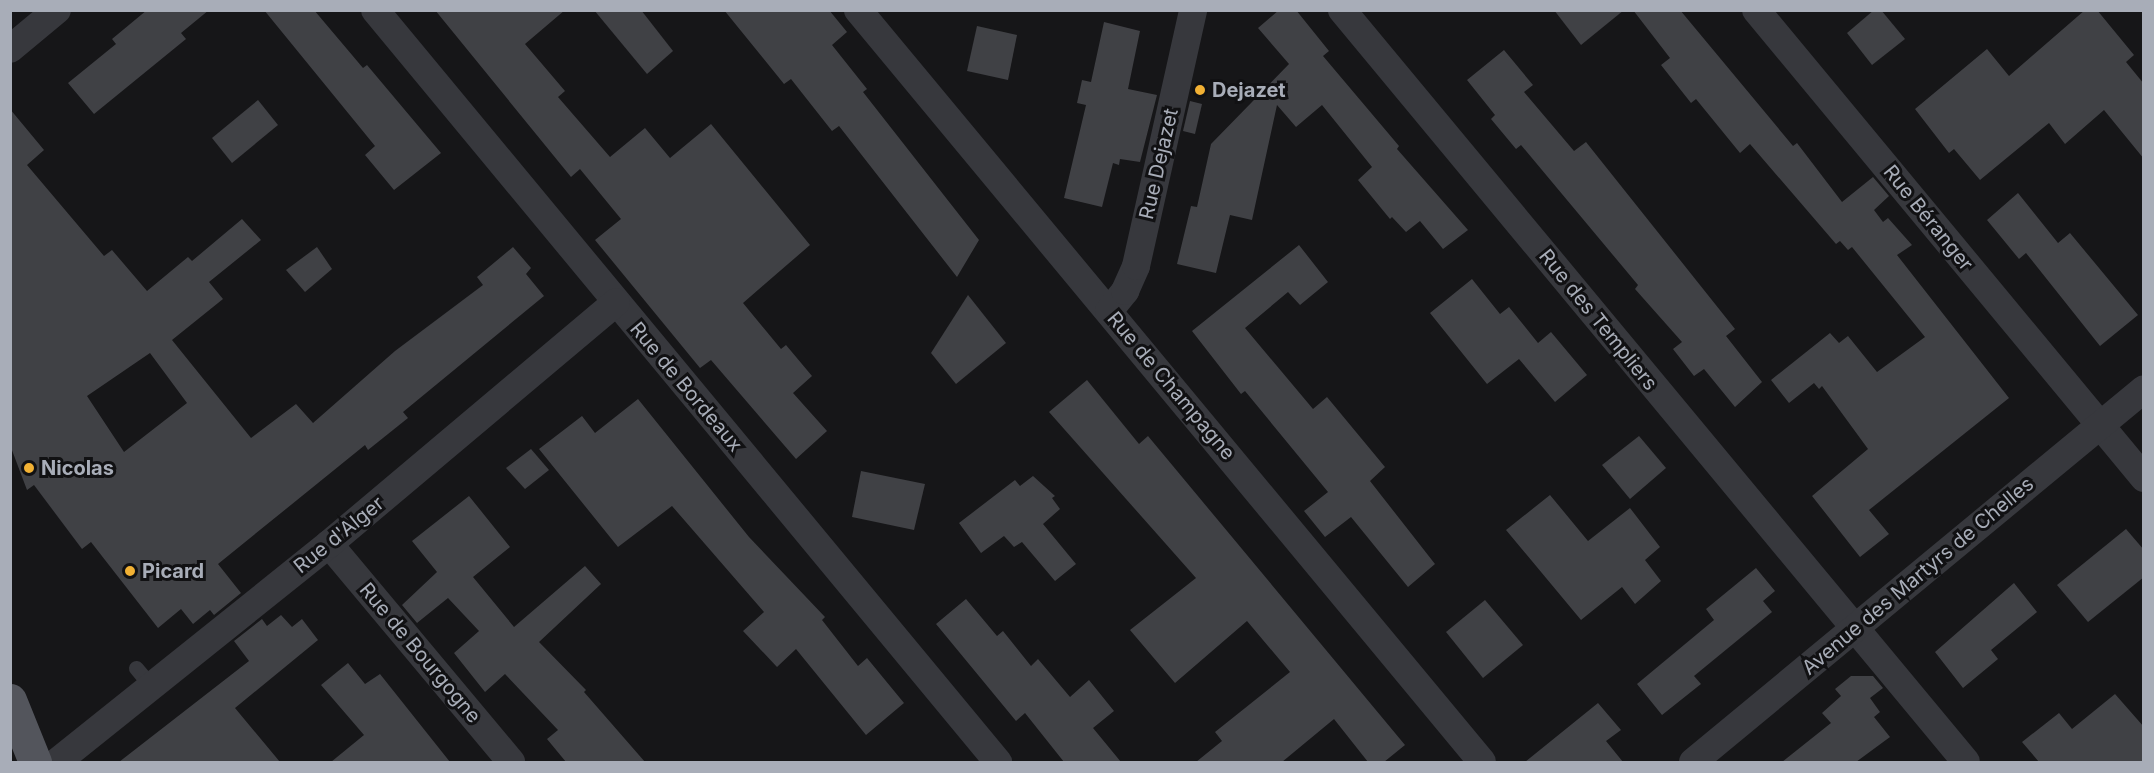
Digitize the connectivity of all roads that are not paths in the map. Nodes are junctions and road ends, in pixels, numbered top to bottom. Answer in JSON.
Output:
{"nodes":[{"id":1,"x":57,"y":10,"type":"edge"},
{"id":2,"x":375,"y":10,"type":"edge"},
{"id":3,"x":858,"y":10,"type":"edge"},
{"id":4,"x":1193,"y":10,"type":"edge"},
{"id":5,"x":1342,"y":10,"type":"edge"},
{"id":6,"x":1756,"y":10,"type":"edge"},
{"id":7,"x":10,"y":49,"type":"edge"},
{"id":8,"x":616,"y":302,"type":"junction"},
{"id":9,"x":1109,"y":311,"type":"junction"},
{"id":10,"x":2144,"y":389,"type":"edge"},
{"id":11,"x":2100,"y":426,"type":"junction"},
{"id":12,"x":2144,"y":478,"type":"edge"},
{"id":13,"x":329,"y":544,"type":"junction"},
{"id":14,"x":1856,"y":628,"type":"junction"},
{"id":15,"x":13,"y":713,"type":"edge"},
{"id":16,"x":35,"y":762,"type":"edge"},
{"id":17,"x":57,"y":762,"type":"edge"},
{"id":18,"x":511,"y":762,"type":"edge"},
{"id":19,"x":998,"y":762,"type":"edge"},
{"id":20,"x":1482,"y":762,"type":"edge"},
{"id":21,"x":1693,"y":762,"type":"edge"},
{"id":22,"x":1966,"y":762,"type":"edge"}],
"edges":[{"from":1,"to":7,"type":"street"},
{"from":2,"to":8,"type":"street","name":"Rue de Bordeaux"},
{"from":3,"to":9,"type":"street","name":"Rue de Champagne"},
{"from":4,"to":9,"type":"street","name":"Rue Dejazet"},
{"from":5,"to":14,"type":"street","name":"Rue des Templiers"},
{"from":6,"to":11,"type":"street","name":"Rue Béranger"},
{"from":8,"to":13,"type":"street","name":"Rue d'Alger"},
{"from":8,"to":19,"type":"street","name":"Rue de Bordeaux"},
{"from":9,"to":20,"type":"street","name":"Rue de Champagne"},
{"from":10,"to":11,"type":"street","name":"Avenue des Martyrs de Chelles"},
{"from":11,"to":12,"type":"street","name":"Rue Béranger"},
{"from":11,"to":14,"type":"street","name":"Avenue des Martyrs de Chelles"},
{"from":13,"to":17,"type":"street","name":"Rue d'Alger"},
{"from":13,"to":18,"type":"street","name":"Rue de Bourgogne"},
{"from":14,"to":21,"type":"street","name":"Avenue des Martyrs de Chelles"},
{"from":14,"to":22,"type":"street","name":"Rue des Templiers"},
{"from":15,"to":16,"type":"main road"}]}
